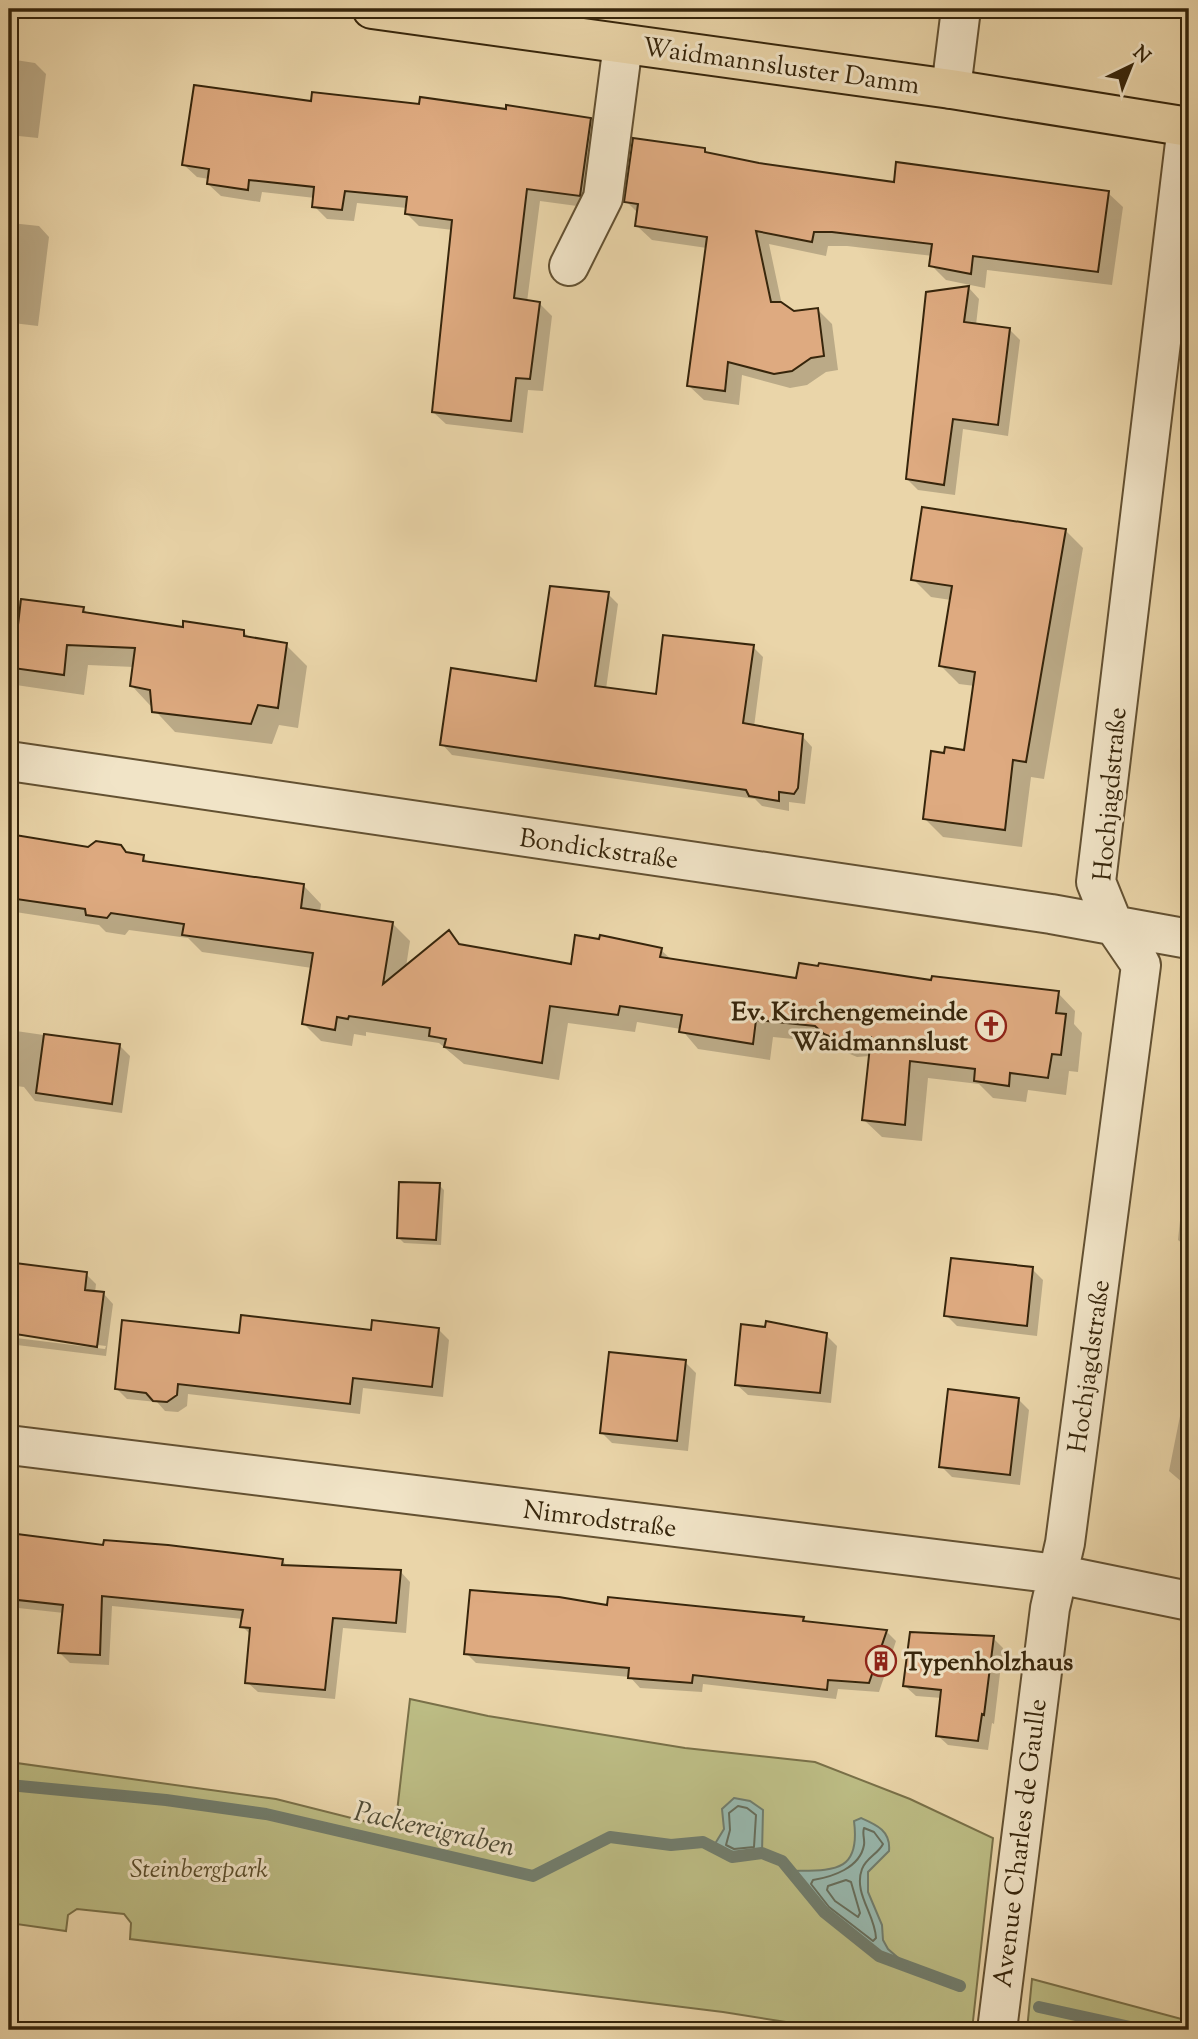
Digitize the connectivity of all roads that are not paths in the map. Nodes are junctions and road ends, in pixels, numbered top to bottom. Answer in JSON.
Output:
{"nodes":[{"id":1,"x":372,"y":9,"type":"edge"},
{"id":2,"x":961,"y":9,"type":"edge"},
{"id":3,"x":623,"y":44,"type":"junction"},
{"id":4,"x":951,"y":89,"type":"junction"},
{"id":5,"x":1188,"y":127,"type":"edge"},
{"id":6,"x":569,"y":266,"type":"dead end"},
{"id":7,"x":9,"y":761,"type":"edge"},
{"id":8,"x":1113,"y":923,"type":"junction"},
{"id":9,"x":1189,"y":939,"type":"edge"},
{"id":10,"x":9,"y":1446,"type":"edge"},
{"id":11,"x":1057,"y":1574,"type":"junction"},
{"id":12,"x":1189,"y":1601,"type":"edge"},
{"id":13,"x":997,"y":2030,"type":"edge"}],
"edges":[{"from":1,"to":3,"type":"main road","name":"Waidmannsluster Damm"},
{"from":2,"to":4,"type":"street"},
{"from":3,"to":4,"type":"main road","name":"Waidmannsluster Damm"},
{"from":3,"to":6,"type":"street"},
{"from":4,"to":5,"type":"main road","name":"Waidmannsluster Damm"},
{"from":5,"to":8,"type":"street","name":"Hochjagdstraße"},
{"from":7,"to":8,"type":"street","name":"Bondickstraße"},
{"from":8,"to":9,"type":"street","name":"Bondickstraße"},
{"from":8,"to":11,"type":"street","name":"Hochjagdstraße"},
{"from":10,"to":11,"type":"street","name":"Nimrodstraße"},
{"from":11,"to":12,"type":"street","name":"Nimrodstraße"},
{"from":11,"to":13,"type":"street","name":"Avenue Charles de Gaulle"}]}
